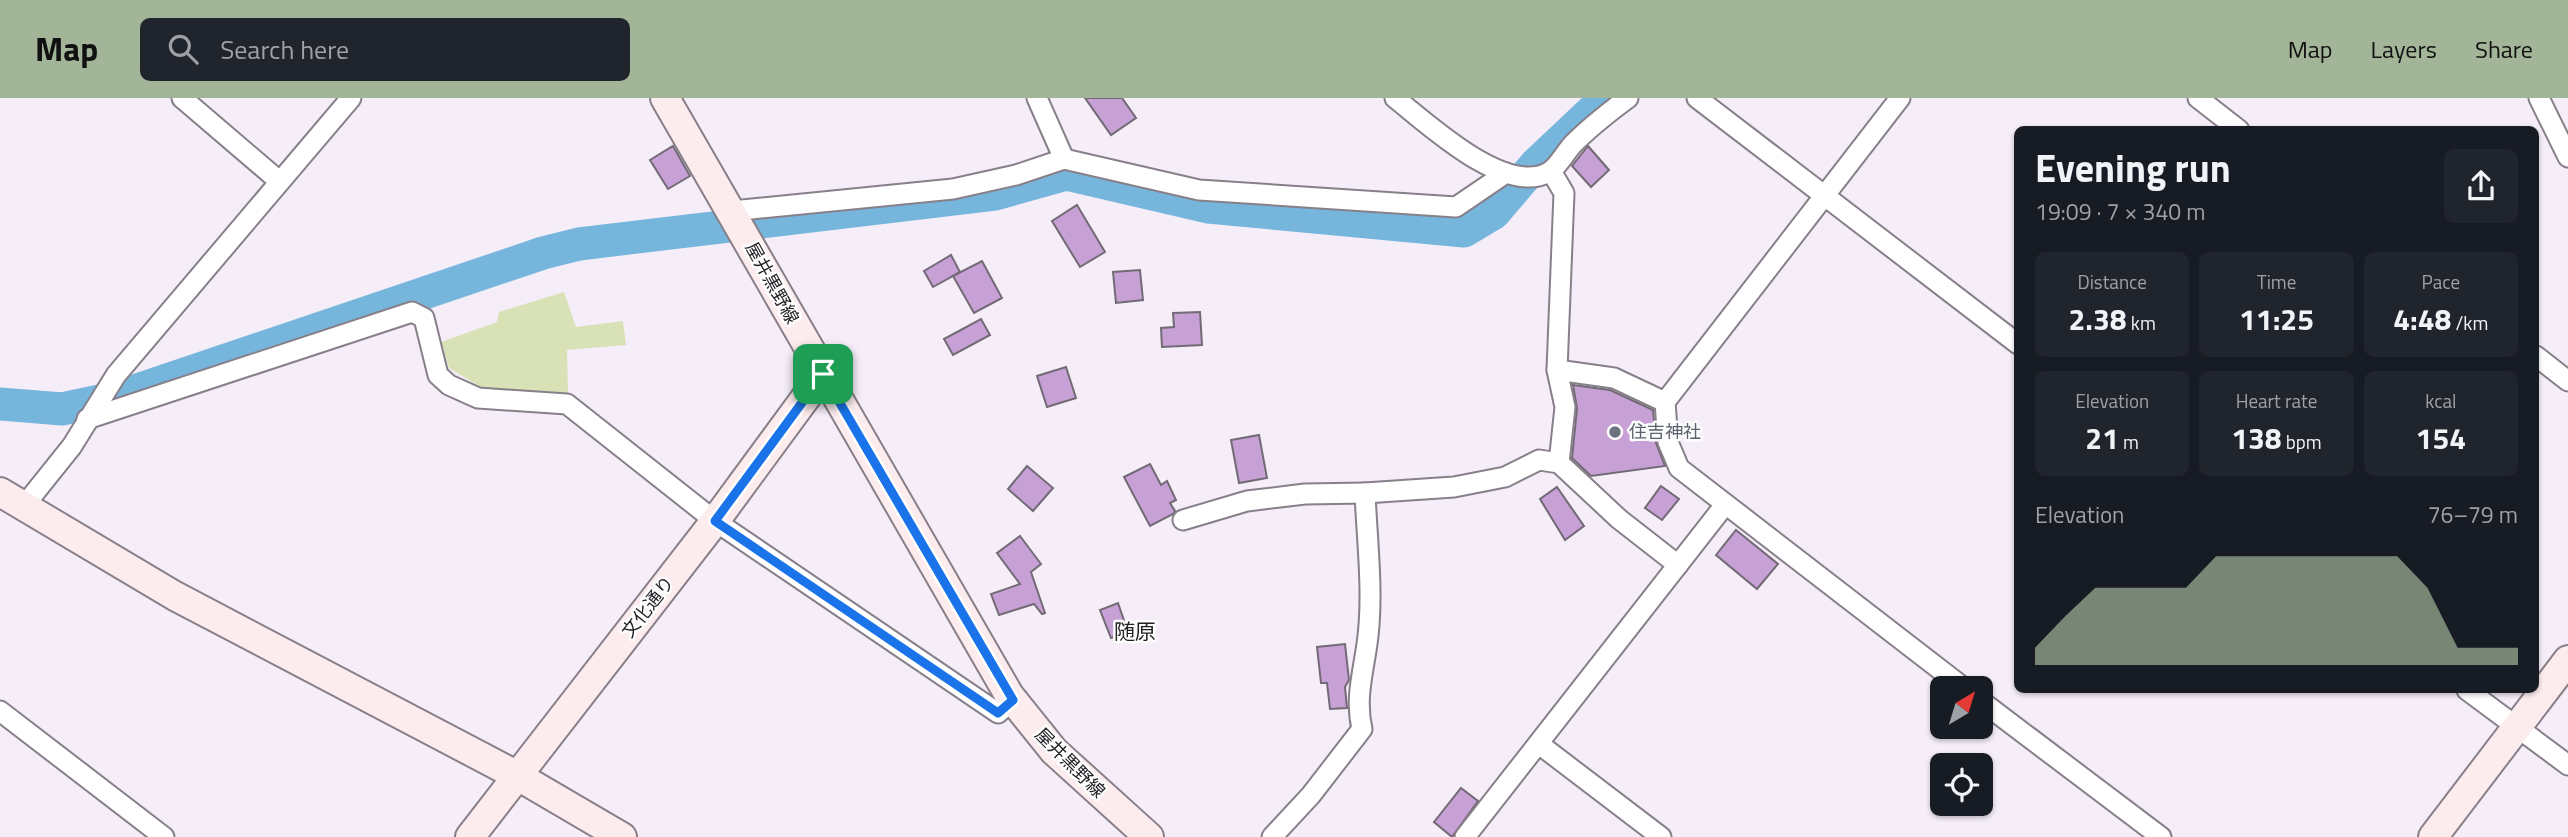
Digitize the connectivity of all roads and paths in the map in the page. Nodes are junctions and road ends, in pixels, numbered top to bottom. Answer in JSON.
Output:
{"nodes":[{"id":1,"x":182,"y":98,"type":"edge"},
{"id":2,"x":351,"y":98,"type":"edge"},
{"id":3,"x":665,"y":98,"type":"edge"},
{"id":4,"x":1037,"y":98,"type":"edge"},
{"id":5,"x":1395,"y":98,"type":"edge"},
{"id":6,"x":1628,"y":98,"type":"edge"},
{"id":7,"x":1697,"y":98,"type":"edge"},
{"id":8,"x":1899,"y":98,"type":"edge"},
{"id":9,"x":2198,"y":98,"type":"edge"},
{"id":10,"x":2539,"y":98,"type":"edge"},
{"id":11,"x":2234,"y":126,"type":"edge"},
{"id":12,"x":2568,"y":157,"type":"edge"},
{"id":13,"x":1063,"y":159,"type":"junction"},
{"id":14,"x":1550,"y":171,"type":"junction"},
{"id":15,"x":1506,"y":173,"type":"junction"},
{"id":16,"x":279,"y":181,"type":"junction"},
{"id":17,"x":1824,"y":195,"type":"junction"},
{"id":18,"x":732,"y":211,"type":"junction"},
{"id":19,"x":2014,"y":341,"type":"edge"},
{"id":20,"x":2539,"y":358,"type":"edge"},
{"id":21,"x":1557,"y":370,"type":"junction"},
{"id":22,"x":823,"y":374,"type":"junction"},
{"id":23,"x":2568,"y":381,"type":"edge"},
{"id":24,"x":1665,"y":402,"type":"junction"},
{"id":25,"x":88,"y":419,"type":"junction"},
{"id":26,"x":1559,"y":463,"type":"junction"},
{"id":27,"x":1365,"y":492,"type":"junction"},
{"id":28,"x":9,"y":503,"type":"edge"},
{"id":29,"x":1724,"y":506,"type":"junction"},
{"id":30,"x":1183,"y":520,"type":"dead end"},
{"id":31,"x":715,"y":521,"type":"junction"},
{"id":32,"x":1678,"y":565,"type":"junction"},
{"id":33,"x":2568,"y":660,"type":"edge"},
{"id":34,"x":1948,"y":676,"type":"edge"},
{"id":35,"x":2471,"y":693,"type":"edge"},
{"id":36,"x":1013,"y":700,"type":"junction"},
{"id":37,"x":1993,"y":710,"type":"edge"},
{"id":38,"x":0,"y":711,"type":"edge"},
{"id":39,"x":2515,"y":725,"type":"junction"},
{"id":40,"x":1539,"y":744,"type":"junction"},
{"id":41,"x":2568,"y":765,"type":"edge"},
{"id":42,"x":516,"y":775,"type":"junction"},
{"id":43,"x":164,"y":837,"type":"edge"},
{"id":44,"x":470,"y":837,"type":"edge"},
{"id":45,"x":622,"y":837,"type":"edge"},
{"id":46,"x":1149,"y":837,"type":"edge"},
{"id":47,"x":1272,"y":837,"type":"edge"},
{"id":48,"x":1465,"y":837,"type":"edge"},
{"id":49,"x":1661,"y":837,"type":"edge"},
{"id":50,"x":2161,"y":837,"type":"edge"},
{"id":51,"x":2433,"y":837,"type":"edge"}],
"edges":[{"from":1,"to":16,"type":"street"},
{"from":2,"to":16,"type":"street"},
{"from":3,"to":18,"type":"street","name":"屋井黒野線"},
{"from":4,"to":13,"type":"street"},
{"from":5,"to":15,"type":"street"},
{"from":6,"to":14,"type":"street"},
{"from":7,"to":17,"type":"street"},
{"from":8,"to":17,"type":"street"},
{"from":9,"to":11,"type":"street"},
{"from":10,"to":12,"type":"street"},
{"from":13,"to":15,"type":"street"},
{"from":13,"to":18,"type":"street"},
{"from":14,"to":15,"type":"street"},
{"from":14,"to":21,"type":"street"},
{"from":16,"to":25,"type":"street"},
{"from":17,"to":19,"type":"street"},
{"from":17,"to":24,"type":"street"},
{"from":18,"to":22,"type":"street","name":"屋井黒野線"},
{"from":20,"to":23,"type":"street"},
{"from":21,"to":24,"type":"street"},
{"from":21,"to":26,"type":"street"},
{"from":22,"to":31,"type":"street","name":"文化通り"},
{"from":22,"to":36,"type":"street","name":"屋井黒野線"},
{"from":24,"to":29,"type":"street"},
{"from":25,"to":28,"type":"street"},
{"from":25,"to":31,"type":"street"},
{"from":26,"to":27,"type":"street"},
{"from":26,"to":32,"type":"street"},
{"from":27,"to":30,"type":"street"},
{"from":27,"to":47,"type":"street"},
{"from":28,"to":42,"type":"street"},
{"from":29,"to":32,"type":"street"},
{"from":29,"to":34,"type":"street"},
{"from":31,"to":36,"type":"street"},
{"from":31,"to":42,"type":"street","name":"文化通り"},
{"from":32,"to":40,"type":"street"},
{"from":33,"to":39,"type":"street"},
{"from":35,"to":39,"type":"street"},
{"from":36,"to":46,"type":"street","name":"屋井黒野線"},
{"from":37,"to":50,"type":"street"},
{"from":38,"to":43,"type":"street"},
{"from":39,"to":41,"type":"street"},
{"from":39,"to":51,"type":"street"},
{"from":40,"to":48,"type":"street"},
{"from":40,"to":49,"type":"street"},
{"from":42,"to":44,"type":"street","name":"文化通り"},
{"from":42,"to":45,"type":"street"}]}
